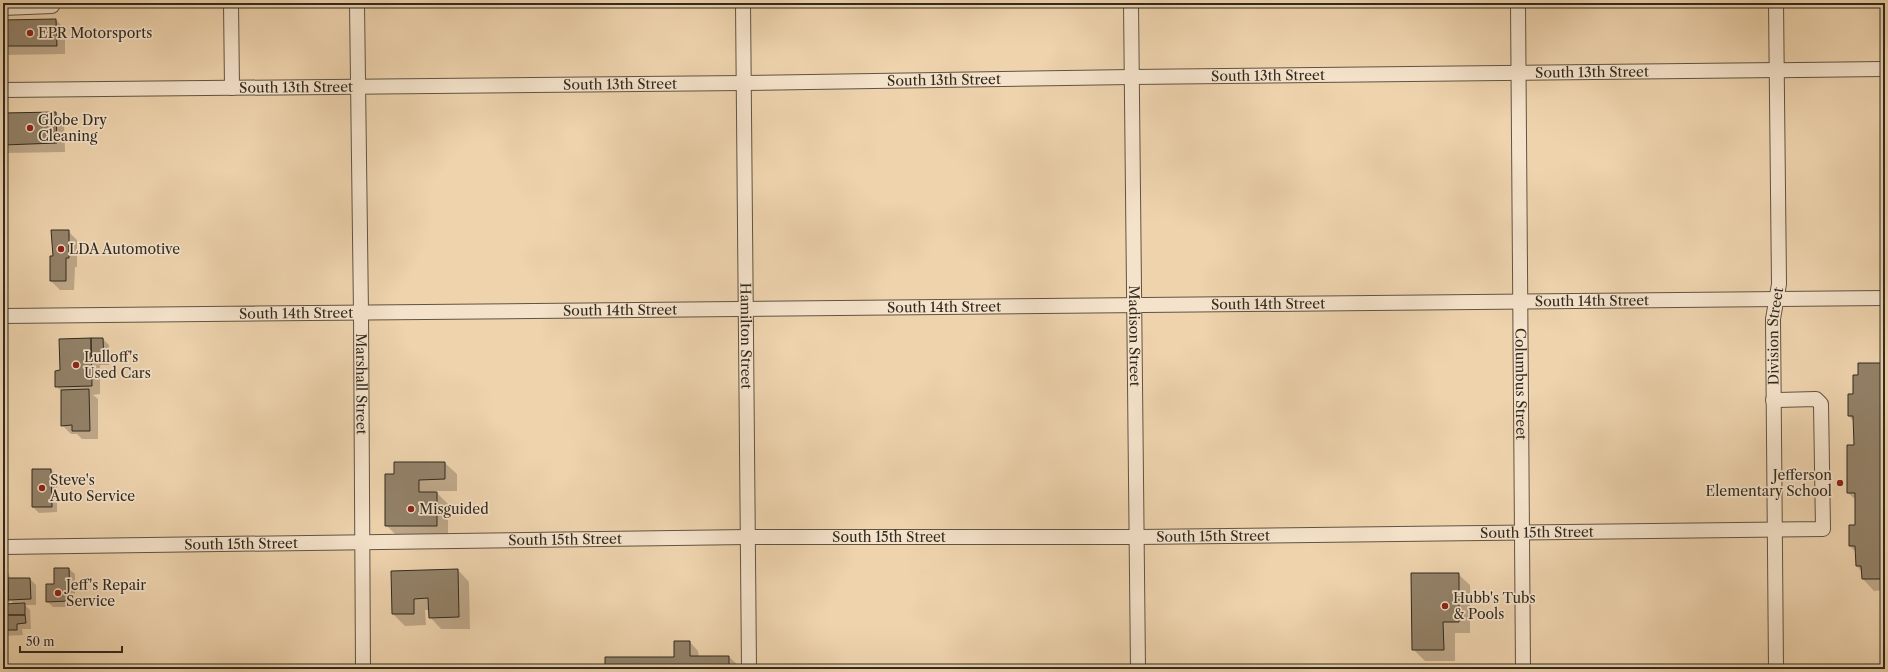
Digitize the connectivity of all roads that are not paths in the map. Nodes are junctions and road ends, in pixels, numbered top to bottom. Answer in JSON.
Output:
{"nodes":[{"id":1,"x":52,"y":3,"type":"edge"},
{"id":2,"x":231,"y":3,"type":"edge"},
{"id":3,"x":357,"y":3,"type":"edge"},
{"id":4,"x":744,"y":3,"type":"edge"},
{"id":5,"x":1131,"y":3,"type":"edge"},
{"id":6,"x":1518,"y":3,"type":"edge"},
{"id":7,"x":1776,"y":3,"type":"edge"},
{"id":8,"x":3,"y":8,"type":"edge"},
{"id":9,"x":1885,"y":68,"type":"edge"},
{"id":10,"x":1777,"y":70,"type":"junction"},
{"id":11,"x":1519,"y":74,"type":"junction"},
{"id":12,"x":1132,"y":76,"type":"junction"},
{"id":13,"x":744,"y":83,"type":"junction"},
{"id":14,"x":357,"y":87,"type":"junction"},
{"id":15,"x":232,"y":88,"type":"junction"},
{"id":16,"x":3,"y":90,"type":"edge"},
{"id":17,"x":1885,"y":298,"type":"edge"},
{"id":18,"x":1776,"y":300,"type":"junction"},
{"id":19,"x":1521,"y":303,"type":"junction"},
{"id":20,"x":1134,"y":306,"type":"junction"},
{"id":21,"x":746,"y":310,"type":"junction"},
{"id":22,"x":361,"y":313,"type":"junction"},
{"id":23,"x":3,"y":316,"type":"edge"},
{"id":24,"x":1773,"y":400,"type":"junction"},
{"id":25,"x":1774,"y":530,"type":"junction"},
{"id":26,"x":1523,"y":532,"type":"junction"},
{"id":27,"x":748,"y":537,"type":"junction"},
{"id":28,"x":1137,"y":537,"type":"junction"},
{"id":29,"x":363,"y":542,"type":"junction"},
{"id":30,"x":3,"y":547,"type":"edge"},
{"id":31,"x":363,"y":669,"type":"edge"},
{"id":32,"x":749,"y":669,"type":"edge"},
{"id":33,"x":1138,"y":669,"type":"edge"},
{"id":34,"x":1523,"y":669,"type":"edge"},
{"id":35,"x":1776,"y":669,"type":"edge"}],
"edges":[{"from":1,"to":8,"type":"street"},
{"from":2,"to":15,"type":"street"},
{"from":3,"to":14,"type":"street","name":"Marshall Street"},
{"from":4,"to":13,"type":"street","name":"Hamilton Street"},
{"from":5,"to":12,"type":"street","name":"Madison Street"},
{"from":6,"to":11,"type":"street","name":"Columbus Street"},
{"from":7,"to":10,"type":"street","name":"Division Street"},
{"from":9,"to":10,"type":"street","name":"South 13th Street"},
{"from":10,"to":11,"type":"street","name":"South 13th Street"},
{"from":10,"to":18,"type":"street","name":"Division Street"},
{"from":11,"to":12,"type":"street","name":"South 13th Street"},
{"from":11,"to":19,"type":"street","name":"Columbus Street"},
{"from":12,"to":13,"type":"street","name":"South 13th Street"},
{"from":12,"to":20,"type":"street","name":"Madison Street"},
{"from":13,"to":14,"type":"street","name":"South 13th Street"},
{"from":13,"to":21,"type":"street","name":"Hamilton Street"},
{"from":14,"to":15,"type":"street","name":"South 13th Street"},
{"from":14,"to":22,"type":"street","name":"Marshall Street"},
{"from":15,"to":16,"type":"street","name":"South 13th Street"},
{"from":17,"to":18,"type":"street","name":"South 14th Street"},
{"from":18,"to":19,"type":"street","name":"South 14th Street"},
{"from":18,"to":24,"type":"street","name":"Division Street"},
{"from":19,"to":20,"type":"street","name":"South 14th Street"},
{"from":19,"to":26,"type":"street","name":"Columbus Street"},
{"from":20,"to":21,"type":"street","name":"South 14th Street"},
{"from":20,"to":28,"type":"street","name":"Madison Street"},
{"from":21,"to":22,"type":"street","name":"South 14th Street"},
{"from":21,"to":27,"type":"street","name":"Hamilton Street"},
{"from":22,"to":23,"type":"street","name":"South 14th Street"},
{"from":22,"to":29,"type":"street","name":"Marshall Street"},
{"from":24,"to":25,"type":"street","name":"Division Street"},
{"from":24,"to":25,"type":"street","name":"South 15th Street"},
{"from":25,"to":26,"type":"street","name":"South 15th Street"},
{"from":25,"to":35,"type":"street","name":"Division Street"},
{"from":26,"to":28,"type":"street","name":"South 15th Street"},
{"from":26,"to":34,"type":"street","name":"Columbus Street"},
{"from":27,"to":28,"type":"street","name":"South 15th Street"},
{"from":27,"to":29,"type":"street","name":"South 15th Street"},
{"from":27,"to":32,"type":"street","name":"Hamilton Street"},
{"from":28,"to":33,"type":"street","name":"Madison Street"},
{"from":29,"to":30,"type":"street","name":"South 15th Street"},
{"from":29,"to":31,"type":"street","name":"Marshall Street"}]}
